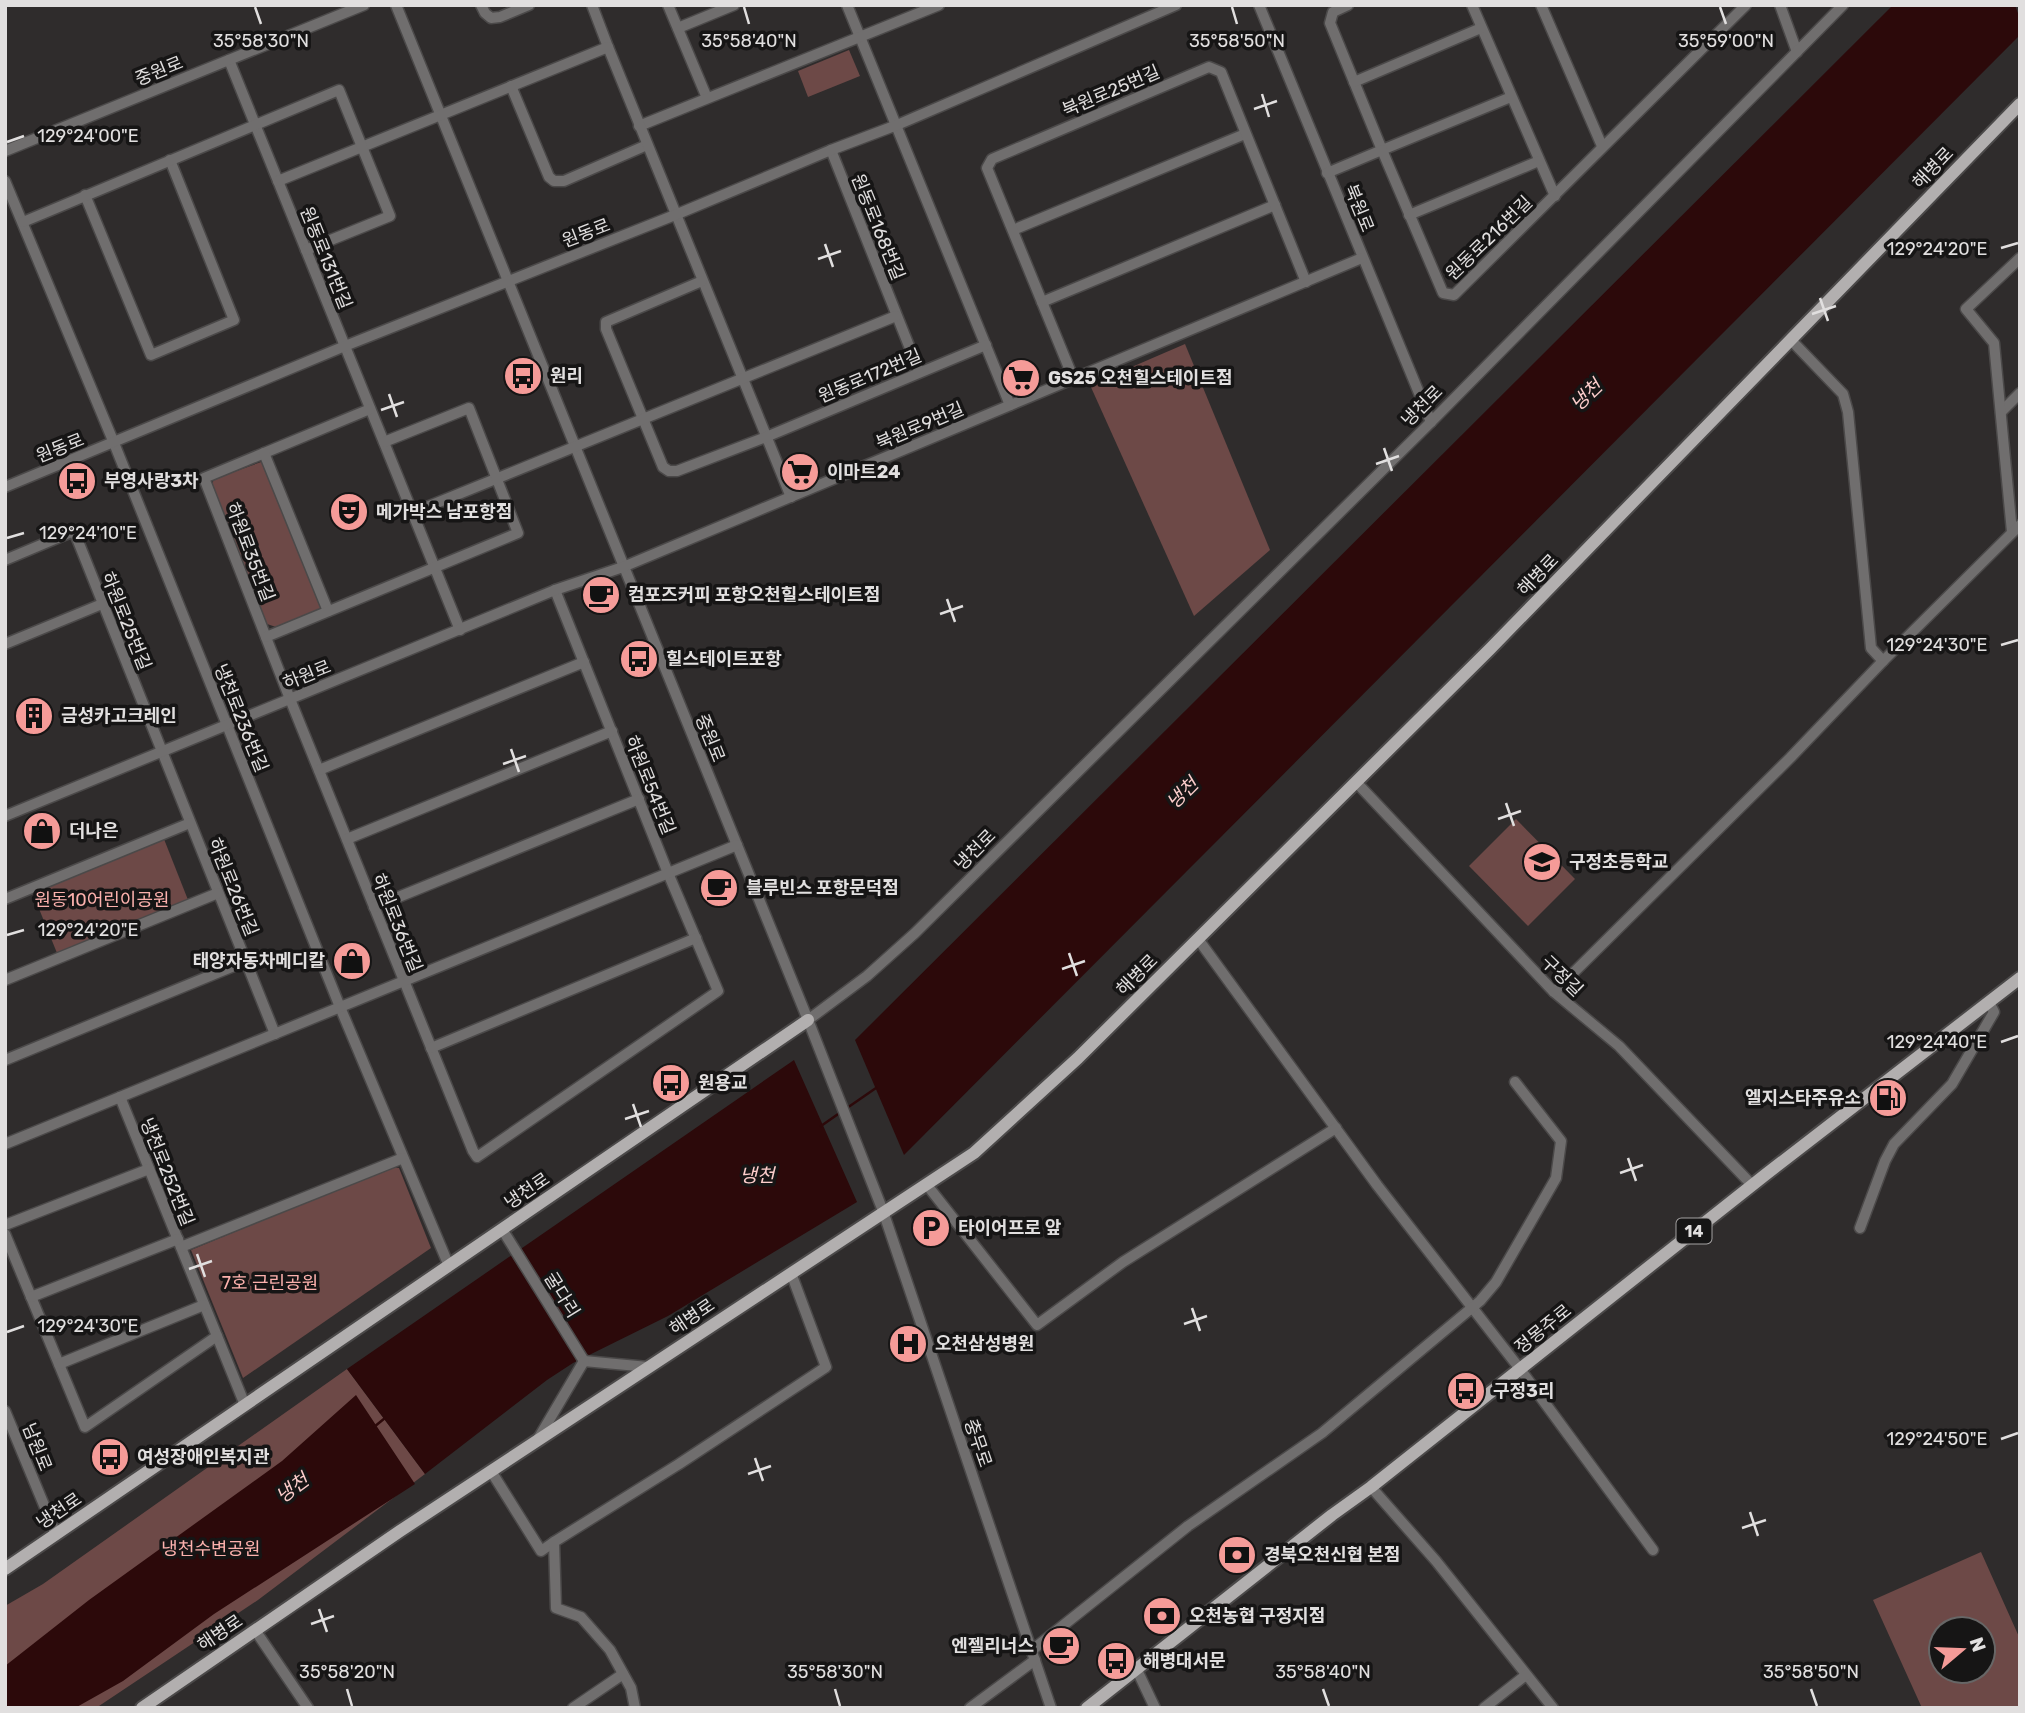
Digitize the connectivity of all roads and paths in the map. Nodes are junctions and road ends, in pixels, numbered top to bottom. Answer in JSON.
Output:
{"nodes":[{"id":1,"x":364,"y":5,"type":"edge"},
{"id":2,"x":396,"y":5,"type":"edge"},
{"id":3,"x":481,"y":5,"type":"edge"},
{"id":4,"x":529,"y":5,"type":"edge"},
{"id":5,"x":592,"y":5,"type":"edge"},
{"id":6,"x":668,"y":5,"type":"edge"},
{"id":7,"x":734,"y":5,"type":"edge"},
{"id":8,"x":847,"y":5,"type":"edge"},
{"id":9,"x":939,"y":5,"type":"edge"},
{"id":10,"x":1176,"y":5,"type":"edge"},
{"id":11,"x":1259,"y":5,"type":"edge"},
{"id":12,"x":1348,"y":5,"type":"edge"},
{"id":13,"x":1472,"y":5,"type":"edge"},
{"id":14,"x":1541,"y":5,"type":"edge"},
{"id":15,"x":1746,"y":5,"type":"edge"},
{"id":16,"x":1780,"y":5,"type":"edge"},
{"id":17,"x":1843,"y":5,"type":"edge"},
{"id":18,"x":678,"y":27,"type":"junction"},
{"id":19,"x":1481,"y":28,"type":"junction"},
{"id":20,"x":860,"y":38,"type":"junction"},
{"id":21,"x":608,"y":47,"type":"junction"},
{"id":22,"x":1797,"y":52,"type":"junction"},
{"id":23,"x":229,"y":60,"type":"junction"},
{"id":24,"x":1354,"y":82,"type":"junction"},
{"id":25,"x":511,"y":86,"type":"junction"},
{"id":26,"x":1511,"y":97,"type":"junction"},
{"id":27,"x":707,"y":98,"type":"junction"},
{"id":28,"x":2020,"y":104,"type":"edge"},
{"id":29,"x":440,"y":115,"type":"junction"},
{"id":30,"x":255,"y":125,"type":"junction"},
{"id":31,"x":897,"y":125,"type":"junction"},
{"id":32,"x":639,"y":126,"type":"junction"},
{"id":33,"x":1245,"y":134,"type":"junction"},
{"id":34,"x":647,"y":145,"type":"junction"},
{"id":35,"x":362,"y":146,"type":"junction"},
{"id":36,"x":1602,"y":146,"type":"junction"},
{"id":37,"x":831,"y":150,"type":"junction"},
{"id":38,"x":1382,"y":150,"type":"junction"},
{"id":39,"x":5,"y":151,"type":"edge"},
{"id":40,"x":170,"y":160,"type":"junction"},
{"id":41,"x":1539,"y":161,"type":"junction"},
{"id":42,"x":1327,"y":173,"type":"junction"},
{"id":43,"x":5,"y":181,"type":"edge"},
{"id":44,"x":278,"y":181,"type":"junction"},
{"id":45,"x":85,"y":195,"type":"junction"},
{"id":46,"x":1555,"y":196,"type":"junction"},
{"id":47,"x":1275,"y":205,"type":"junction"},
{"id":48,"x":675,"y":215,"type":"junction"},
{"id":49,"x":1409,"y":215,"type":"junction"},
{"id":50,"x":23,"y":222,"type":"junction"},
{"id":51,"x":1013,"y":230,"type":"junction"},
{"id":52,"x":306,"y":250,"type":"junction"},
{"id":53,"x":1362,"y":258,"type":"junction"},
{"id":54,"x":2020,"y":258,"type":"edge"},
{"id":55,"x":507,"y":281,"type":"junction"},
{"id":56,"x":702,"y":281,"type":"junction"},
{"id":57,"x":1306,"y":282,"type":"junction"},
{"id":58,"x":1042,"y":302,"type":"junction"},
{"id":59,"x":896,"y":316,"type":"junction"},
{"id":60,"x":1791,"y":340,"type":"junction"},
{"id":61,"x":986,"y":345,"type":"junction"},
{"id":62,"x":345,"y":346,"type":"junction"},
{"id":63,"x":919,"y":372,"type":"junction"},
{"id":64,"x":743,"y":380,"type":"junction"},
{"id":65,"x":1074,"y":380,"type":"junction"},
{"id":66,"x":2020,"y":393,"type":"edge"},
{"id":67,"x":1010,"y":405,"type":"junction"},
{"id":68,"x":370,"y":409,"type":"junction"},
{"id":69,"x":2001,"y":412,"type":"junction"},
{"id":70,"x":643,"y":420,"type":"junction"},
{"id":71,"x":1430,"y":422,"type":"junction"},
{"id":72,"x":766,"y":437,"type":"junction"},
{"id":73,"x":384,"y":442,"type":"junction"},
{"id":74,"x":114,"y":443,"type":"junction"},
{"id":75,"x":575,"y":448,"type":"junction"},
{"id":76,"x":264,"y":453,"type":"junction"},
{"id":77,"x":497,"y":479,"type":"junction"},
{"id":78,"x":5,"y":487,"type":"edge"},
{"id":79,"x":791,"y":496,"type":"junction"},
{"id":80,"x":412,"y":513,"type":"junction"},
{"id":81,"x":2016,"y":529,"type":"edge"},
{"id":82,"x":5,"y":560,"type":"edge"},
{"id":83,"x":623,"y":567,"type":"junction"},
{"id":84,"x":435,"y":568,"type":"junction"},
{"id":85,"x":555,"y":590,"type":"junction"},
{"id":86,"x":102,"y":604,"type":"junction"},
{"id":87,"x":328,"y":611,"type":"junction"},
{"id":88,"x":460,"y":630,"type":"junction"},
{"id":89,"x":266,"y":637,"type":"junction"},
{"id":90,"x":5,"y":644,"type":"edge"},
{"id":91,"x":1883,"y":661,"type":"junction"},
{"id":92,"x":584,"y":662,"type":"junction"},
{"id":93,"x":290,"y":699,"type":"junction"},
{"id":94,"x":227,"y":725,"type":"junction"},
{"id":95,"x":612,"y":731,"type":"junction"},
{"id":96,"x":161,"y":752,"type":"junction"},
{"id":97,"x":319,"y":770,"type":"junction"},
{"id":98,"x":1356,"y":782,"type":"junction"},
{"id":99,"x":639,"y":799,"type":"junction"},
{"id":100,"x":5,"y":816,"type":"edge"},
{"id":101,"x":190,"y":823,"type":"junction"},
{"id":102,"x":347,"y":839,"type":"junction"},
{"id":103,"x":737,"y":845,"type":"junction"},
{"id":104,"x":668,"y":873,"type":"junction"},
{"id":105,"x":218,"y":893,"type":"junction"},
{"id":106,"x":5,"y":899,"type":"edge"},
{"id":107,"x":374,"y":907,"type":"junction"},
{"id":108,"x":696,"y":938,"type":"junction"},
{"id":109,"x":1198,"y":939,"type":"junction"},
{"id":110,"x":246,"y":961,"type":"junction"},
{"id":111,"x":2020,"y":978,"type":"edge"},
{"id":112,"x":5,"y":980,"type":"edge"},
{"id":113,"x":404,"y":981,"type":"junction"},
{"id":114,"x":1554,"y":992,"type":"junction"},
{"id":115,"x":1989,"y":1002,"type":"junction"},
{"id":116,"x":340,"y":1007,"type":"junction"},
{"id":117,"x":808,"y":1020,"type":"junction"},
{"id":118,"x":275,"y":1034,"type":"junction"},
{"id":119,"x":431,"y":1048,"type":"junction"},
{"id":120,"x":5,"y":1060,"type":"edge"},
{"id":121,"x":1515,"y":1082,"type":"dead end"},
{"id":122,"x":120,"y":1097,"type":"junction"},
{"id":123,"x":1336,"y":1128,"type":"junction"},
{"id":124,"x":5,"y":1144,"type":"edge"},
{"id":125,"x":477,"y":1157,"type":"joint"},
{"id":126,"x":404,"y":1158,"type":"junction"},
{"id":127,"x":149,"y":1169,"type":"junction"},
{"id":128,"x":927,"y":1185,"type":"junction"},
{"id":129,"x":1752,"y":1185,"type":"junction"},
{"id":130,"x":874,"y":1189,"type":"joint"},
{"id":131,"x":883,"y":1211,"type":"junction"},
{"id":132,"x":5,"y":1225,"type":"edge"},
{"id":133,"x":1860,"y":1228,"type":"dead end"},
{"id":134,"x":502,"y":1229,"type":"junction"},
{"id":135,"x":5,"y":1234,"type":"edge"},
{"id":136,"x":179,"y":1243,"type":"junction"},
{"id":137,"x":449,"y":1266,"type":"junction"},
{"id":138,"x":791,"y":1273,"type":"junction"},
{"id":139,"x":31,"y":1297,"type":"junction"},
{"id":140,"x":204,"y":1305,"type":"junction"},
{"id":141,"x":1472,"y":1307,"type":"junction"},
{"id":142,"x":217,"y":1336,"type":"junction"},
{"id":143,"x":584,"y":1360,"type":"junction"},
{"id":144,"x":59,"y":1364,"type":"junction"},
{"id":145,"x":648,"y":1367,"type":"junction"},
{"id":146,"x":1520,"y":1369,"type":"junction"},
{"id":147,"x":244,"y":1405,"type":"junction"},
{"id":148,"x":5,"y":1411,"type":"edge"},
{"id":149,"x":537,"y":1441,"type":"junction"},
{"id":150,"x":491,"y":1471,"type":"junction"},
{"id":151,"x":1371,"y":1487,"type":"junction"},
{"id":152,"x":56,"y":1534,"type":"junction"},
{"id":153,"x":554,"y":1542,"type":"junction"},
{"id":154,"x":1653,"y":1550,"type":"dead end"},
{"id":155,"x":5,"y":1569,"type":"edge"},
{"id":156,"x":255,"y":1630,"type":"junction"},
{"id":157,"x":1033,"y":1656,"type":"junction"},
{"id":158,"x":1136,"y":1668,"type":"junction"},
{"id":159,"x":623,"y":1674,"type":"junction"},
{"id":160,"x":1527,"y":1675,"type":"junction"},
{"id":161,"x":142,"y":1708,"type":"edge"},
{"id":162,"x":308,"y":1708,"type":"edge"},
{"id":163,"x":573,"y":1708,"type":"edge"},
{"id":164,"x":635,"y":1708,"type":"edge"},
{"id":165,"x":970,"y":1708,"type":"edge"},
{"id":166,"x":1051,"y":1708,"type":"edge"},
{"id":167,"x":1087,"y":1708,"type":"edge"},
{"id":168,"x":1155,"y":1708,"type":"edge"},
{"id":169,"x":1484,"y":1708,"type":"edge"},
{"id":170,"x":1553,"y":1708,"type":"edge"}],
"edges":[{"from":1,"to":23,"type":"street","name":"중원로"},
{"from":2,"to":29,"type":"street","name":"중원로"},
{"from":3,"to":4,"type":"street"},
{"from":5,"to":21,"type":"street"},
{"from":6,"to":18,"type":"street"},
{"from":7,"to":18,"type":"street"},
{"from":8,"to":20,"type":"street"},
{"from":9,"to":20,"type":"street"},
{"from":10,"to":31,"type":"street","name":"원동로"},
{"from":11,"to":42,"type":"street","name":"북원로"},
{"from":12,"to":24,"type":"street","name":"원동로216번길"},
{"from":13,"to":19,"type":"street","name":"원동로216번길"},
{"from":14,"to":36,"type":"street"},
{"from":15,"to":36,"type":"street","name":"원동로216번길"},
{"from":16,"to":22,"type":"street"},
{"from":17,"to":22,"type":"street","name":"냉천로"},
{"from":18,"to":27,"type":"street"},
{"from":19,"to":24,"type":"street"},
{"from":19,"to":26,"type":"street","name":"원동로216번길"},
{"from":20,"to":27,"type":"street"},
{"from":20,"to":31,"type":"street"},
{"from":21,"to":25,"type":"street"},
{"from":21,"to":32,"type":"street"},
{"from":22,"to":71,"type":"street","name":"냉천로"},
{"from":23,"to":30,"type":"street","name":"원동로131번길"},
{"from":23,"to":39,"type":"street","name":"중원로"},
{"from":24,"to":38,"type":"street","name":"원동로216번길"},
{"from":25,"to":29,"type":"street"},
{"from":25,"to":34,"type":"street"},
{"from":26,"to":38,"type":"street"},
{"from":26,"to":41,"type":"street","name":"원동로216번길"},
{"from":27,"to":32,"type":"street"},
{"from":28,"to":60,"type":"main road","name":"해병로"},
{"from":29,"to":35,"type":"street"},
{"from":29,"to":55,"type":"street","name":"중원로"},
{"from":30,"to":35,"type":"street"},
{"from":30,"to":40,"type":"street"},
{"from":30,"to":44,"type":"street","name":"원동로131번길"},
{"from":31,"to":37,"type":"street","name":"원동로"},
{"from":31,"to":61,"type":"street"},
{"from":32,"to":34,"type":"street"},
{"from":33,"to":47,"type":"street","name":"북원로25번길"},
{"from":33,"to":51,"type":"street"},
{"from":33,"to":51,"type":"street","name":"북원로25번길"},
{"from":34,"to":48,"type":"street"},
{"from":35,"to":44,"type":"street"},
{"from":35,"to":52,"type":"street"},
{"from":36,"to":46,"type":"street","name":"원동로216번길"},
{"from":37,"to":48,"type":"street","name":"원동로"},
{"from":37,"to":59,"type":"street","name":"원동로168번길"},
{"from":38,"to":42,"type":"street"},
{"from":38,"to":49,"type":"street","name":"원동로216번길"},
{"from":40,"to":45,"type":"street"},
{"from":40,"to":45,"type":"street"},
{"from":41,"to":46,"type":"street","name":"원동로216번길"},
{"from":41,"to":49,"type":"street","name":"원동로216번길"},
{"from":42,"to":53,"type":"street","name":"북원로"},
{"from":43,"to":50,"type":"street","name":"냉천로236번길"},
{"from":44,"to":52,"type":"street","name":"원동로131번길"},
{"from":45,"to":50,"type":"street"},
{"from":46,"to":49,"type":"street","name":"원동로216번길"},
{"from":47,"to":57,"type":"street","name":"북원로25번길"},
{"from":47,"to":58,"type":"street"},
{"from":48,"to":55,"type":"street","name":"원동로"},
{"from":48,"to":56,"type":"street"},
{"from":50,"to":74,"type":"street","name":"냉천로236번길"},
{"from":51,"to":58,"type":"street"},
{"from":52,"to":62,"type":"street","name":"원동로131번길"},
{"from":53,"to":57,"type":"street","name":"북원로9번길"},
{"from":53,"to":71,"type":"street","name":"북원로"},
{"from":54,"to":69,"type":"street"},
{"from":55,"to":62,"type":"street","name":"원동로"},
{"from":55,"to":75,"type":"street","name":"중원로"},
{"from":56,"to":64,"type":"street"},
{"from":56,"to":70,"type":"street"},
{"from":57,"to":65,"type":"street","name":"북원로9번길"},
{"from":58,"to":65,"type":"street"},
{"from":59,"to":63,"type":"street","name":"원동로168번길"},
{"from":59,"to":64,"type":"street"},
{"from":60,"to":91,"type":"street"},
{"from":60,"to":98,"type":"main road","name":"해병로"},
{"from":61,"to":63,"type":"street","name":"원동로172번길"},
{"from":61,"to":67,"type":"street"},
{"from":62,"to":68,"type":"street","name":"원동로131번길"},
{"from":62,"to":74,"type":"street","name":"원동로"},
{"from":63,"to":72,"type":"street","name":"원동로172번길"},
{"from":64,"to":70,"type":"street"},
{"from":64,"to":72,"type":"street"},
{"from":65,"to":67,"type":"street","name":"북원로9번길"},
{"from":66,"to":69,"type":"street"},
{"from":67,"to":79,"type":"street","name":"북원로9번길"},
{"from":68,"to":73,"type":"street","name":"원동로131번길"},
{"from":68,"to":76,"type":"street"},
{"from":69,"to":81,"type":"street"},
{"from":70,"to":72,"type":"street","name":"원동로172번길"},
{"from":70,"to":75,"type":"street"},
{"from":71,"to":117,"type":"street","name":"냉천로"},
{"from":72,"to":79,"type":"street"},
{"from":73,"to":77,"type":"street"},
{"from":73,"to":80,"type":"street","name":"원동로131번길"},
{"from":74,"to":78,"type":"street","name":"원동로"},
{"from":74,"to":94,"type":"street","name":"냉천로236번길"},
{"from":75,"to":77,"type":"street"},
{"from":75,"to":83,"type":"street","name":"중원로"},
{"from":76,"to":87,"type":"street"},
{"from":76,"to":89,"type":"street","name":"하원로35번길"},
{"from":77,"to":80,"type":"street"},
{"from":77,"to":84,"type":"street"},
{"from":79,"to":83,"type":"street","name":"북원로9번길"},
{"from":80,"to":84,"type":"street","name":"원동로131번길"},
{"from":81,"to":91,"type":"street"},
{"from":82,"to":86,"type":"street","name":"하원로25번길"},
{"from":83,"to":85,"type":"street","name":"하원로"},
{"from":83,"to":103,"type":"street","name":"중원로"},
{"from":84,"to":87,"type":"street"},
{"from":84,"to":88,"type":"street","name":"원동로131번길"},
{"from":85,"to":88,"type":"street","name":"하원로"},
{"from":85,"to":92,"type":"street","name":"하원로54번길"},
{"from":86,"to":90,"type":"street"},
{"from":86,"to":96,"type":"street","name":"하원로25번길"},
{"from":87,"to":89,"type":"street"},
{"from":88,"to":93,"type":"street","name":"하원로"},
{"from":89,"to":93,"type":"street","name":"하원로35번길"},
{"from":91,"to":114,"type":"street"},
{"from":92,"to":95,"type":"street","name":"하원로54번길"},
{"from":92,"to":97,"type":"street"},
{"from":93,"to":94,"type":"street","name":"하원로"},
{"from":93,"to":97,"type":"street","name":"하원로36번길"},
{"from":94,"to":96,"type":"street","name":"하원로"},
{"from":94,"to":116,"type":"street","name":"냉천로236번길"},
{"from":95,"to":99,"type":"street","name":"하원로54번길"},
{"from":95,"to":102,"type":"street"},
{"from":96,"to":100,"type":"street","name":"하원로"},
{"from":96,"to":101,"type":"street","name":"하원로26번길"},
{"from":97,"to":102,"type":"street","name":"하원로36번길"},
{"from":98,"to":109,"type":"main road","name":"해병로"},
{"from":98,"to":114,"type":"street","name":"구정길"},
{"from":99,"to":104,"type":"street","name":"하원로54번길"},
{"from":99,"to":107,"type":"street"},
{"from":101,"to":105,"type":"street","name":"하원로26번길"},
{"from":101,"to":106,"type":"street"},
{"from":102,"to":107,"type":"street","name":"하원로36번길"},
{"from":103,"to":104,"type":"street"},
{"from":103,"to":117,"type":"street","name":"중원로"},
{"from":104,"to":108,"type":"street","name":"하원로54번길"},
{"from":104,"to":113,"type":"street"},
{"from":105,"to":110,"type":"street","name":"하원로26번길"},
{"from":105,"to":112,"type":"street"},
{"from":107,"to":113,"type":"street","name":"하원로36번길"},
{"from":108,"to":119,"type":"street"},
{"from":108,"to":125,"type":"street","name":"하원로54번길"},
{"from":109,"to":123,"type":"street"},
{"from":109,"to":128,"type":"main road","name":"해병로"},
{"from":110,"to":118,"type":"street","name":"하원로26번길"},
{"from":110,"to":120,"type":"street"},
{"from":111,"to":115,"type":"main road","name":"정몽주로","number":"14"},
{"from":113,"to":116,"type":"street"},
{"from":113,"to":119,"type":"street","name":"하원로36번길"},
{"from":114,"to":129,"type":"street","name":"구정길"},
{"from":115,"to":129,"type":"main road","name":"정몽주로","number":"14"},
{"from":115,"to":133,"type":"street"},
{"from":116,"to":118,"type":"street"},
{"from":116,"to":126,"type":"street","name":"냉천로236번길"},
{"from":117,"to":130,"type":"street","name":"중원로"},
{"from":117,"to":134,"type":"main road","name":"냉천로"},
{"from":118,"to":122,"type":"street"},
{"from":119,"to":125,"type":"street","name":"하원로36번길"},
{"from":121,"to":141,"type":"street"},
{"from":122,"to":124,"type":"street"},
{"from":122,"to":127,"type":"street","name":"냉천로252번길"},
{"from":123,"to":128,"type":"street"},
{"from":123,"to":141,"type":"street"},
{"from":126,"to":136,"type":"street"},
{"from":126,"to":137,"type":"street","name":"냉천로236번길"},
{"from":127,"to":132,"type":"street"},
{"from":127,"to":136,"type":"street","name":"냉천로252번길"},
{"from":128,"to":131,"type":"main road","name":"해병로"},
{"from":129,"to":146,"type":"main road","name":"정몽주로","number":"14"},
{"from":130,"to":131,"type":"street","name":"충무로"},
{"from":131,"to":138,"type":"main road","name":"해병로"},
{"from":131,"to":157,"type":"street","name":"충무로"},
{"from":134,"to":137,"type":"main road","name":"냉천로"},
{"from":134,"to":143,"type":"street","name":"굴다리"},
{"from":135,"to":139,"type":"street"},
{"from":136,"to":139,"type":"street"},
{"from":136,"to":140,"type":"street","name":"냉천로252번길"},
{"from":137,"to":147,"type":"main road","name":"냉천로"},
{"from":138,"to":145,"type":"main road","name":"해병로"},
{"from":138,"to":153,"type":"street"},
{"from":139,"to":144,"type":"street"},
{"from":140,"to":142,"type":"street","name":"냉천로252번길"},
{"from":140,"to":144,"type":"street"},
{"from":141,"to":146,"type":"street"},
{"from":141,"to":157,"type":"street"},
{"from":142,"to":144,"type":"street"},
{"from":142,"to":147,"type":"street","name":"냉천로252번길"},
{"from":143,"to":145,"type":"street"},
{"from":143,"to":149,"type":"street"},
{"from":145,"to":149,"type":"main road","name":"해병로"},
{"from":146,"to":151,"type":"main road","name":"정몽주로","number":"14"},
{"from":146,"to":154,"type":"street"},
{"from":147,"to":152,"type":"main road","name":"냉천로"},
{"from":148,"to":152,"type":"street","name":"남원로"},
{"from":149,"to":150,"type":"main road","name":"해병로"},
{"from":150,"to":153,"type":"street"},
{"from":150,"to":156,"type":"main road","name":"해병로"},
{"from":151,"to":158,"type":"main road","name":"정몽주로","number":"14"},
{"from":151,"to":160,"type":"street"},
{"from":152,"to":155,"type":"main road","name":"냉천로"},
{"from":153,"to":159,"type":"street"},
{"from":156,"to":161,"type":"main road","name":"해병로"},
{"from":156,"to":162,"type":"street"},
{"from":157,"to":165,"type":"street"},
{"from":157,"to":166,"type":"street","name":"충무로"},
{"from":158,"to":167,"type":"main road","name":"정몽주로","number":"14"},
{"from":158,"to":168,"type":"street"},
{"from":159,"to":163,"type":"street"},
{"from":159,"to":164,"type":"street"},
{"from":160,"to":169,"type":"street"},
{"from":160,"to":170,"type":"street"}]}
